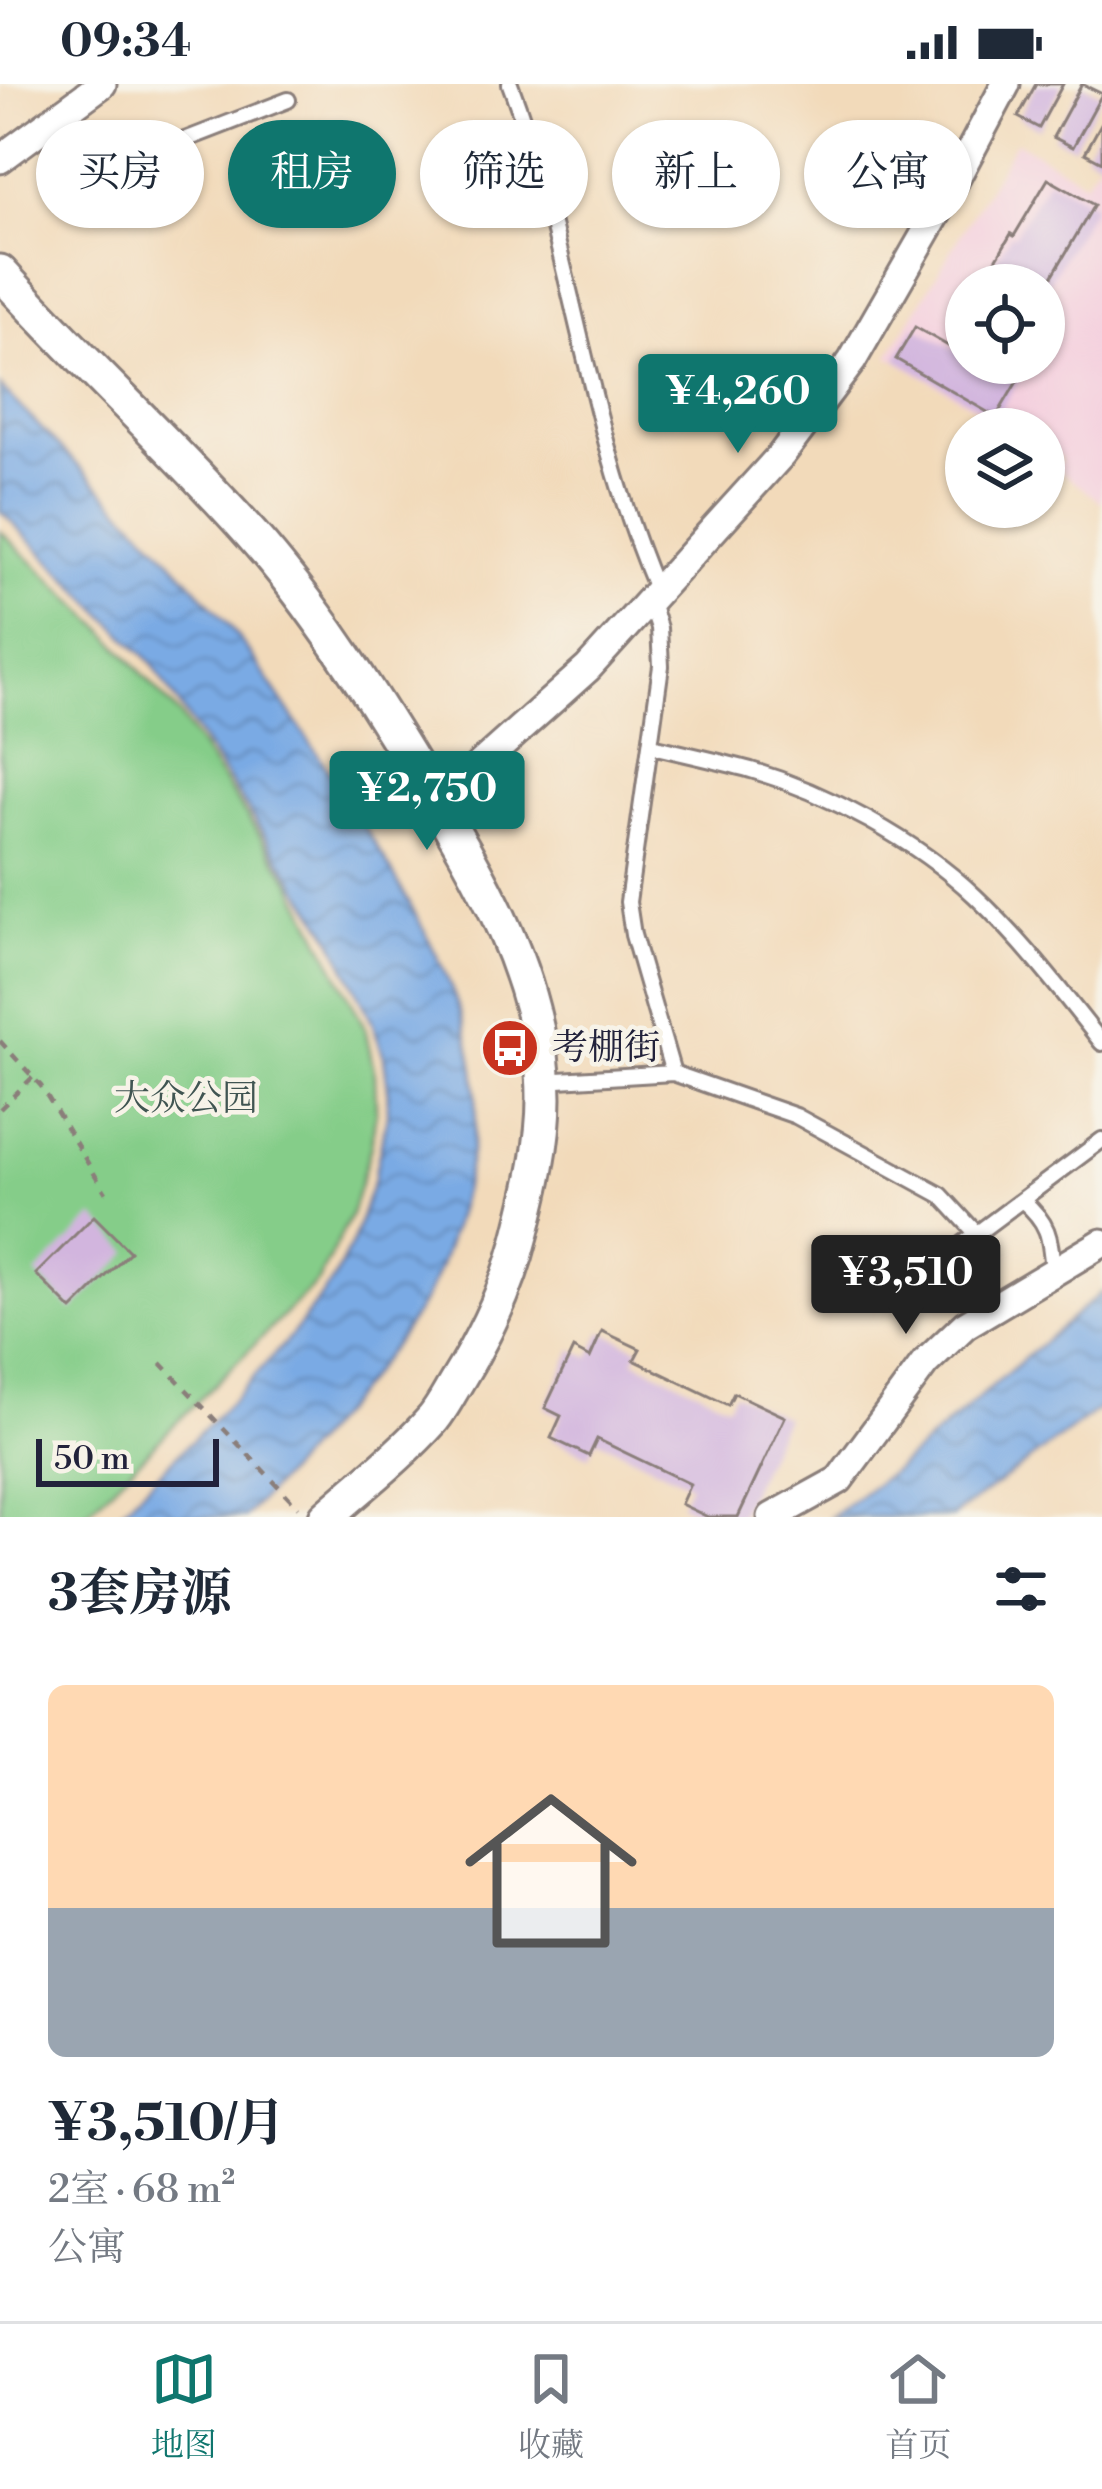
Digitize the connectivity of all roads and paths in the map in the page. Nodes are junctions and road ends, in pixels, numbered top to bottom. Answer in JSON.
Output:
{"nodes":[{"id":1,"x":102,"y":84,"type":"edge"},
{"id":2,"x":510,"y":84,"type":"edge"},
{"id":3,"x":1006,"y":84,"type":"edge"},
{"id":4,"x":288,"y":100,"type":"dead end"},
{"id":5,"x":53,"y":120,"type":"edge"},
{"id":6,"x":36,"y":133,"type":"edge"},
{"id":7,"x":204,"y":133,"type":"edge"},
{"id":8,"x":0,"y":159,"type":"edge"},
{"id":9,"x":0,"y":272,"type":"edge"},
{"id":10,"x":654,"y":596,"type":"junction"},
{"id":11,"x":652,"y":746,"type":"junction"},
{"id":12,"x":436,"y":803,"type":"junction"},
{"id":13,"x":0,"y":1041,"type":"edge"},
{"id":14,"x":1102,"y":1042,"type":"edge"},
{"id":15,"x":674,"y":1073,"type":"junction"},
{"id":16,"x":33,"y":1077,"type":"junction"},
{"id":17,"x":542,"y":1081,"type":"junction"},
{"id":18,"x":0,"y":1109,"type":"edge"},
{"id":19,"x":1102,"y":1140,"type":"edge"},
{"id":20,"x":106,"y":1193,"type":"dead end"},
{"id":21,"x":1022,"y":1200,"type":"junction"},
{"id":22,"x":977,"y":1234,"type":"junction"},
{"id":23,"x":1102,"y":1243,"type":"edge"},
{"id":24,"x":1053,"y":1272,"type":"junction"},
{"id":25,"x":905,"y":1287,"type":"dead end"},
{"id":26,"x":161,"y":1363,"type":"dead end"},
{"id":27,"x":307,"y":1517,"type":"edge"},
{"id":28,"x":326,"y":1517,"type":"edge"},
{"id":29,"x":772,"y":1517,"type":"edge"}],
"edges":[{"from":1,"to":5,"type":"street"},
{"from":2,"to":10,"type":"lane"},
{"from":3,"to":10,"type":"street"},
{"from":4,"to":7,"type":"lane"},
{"from":6,"to":8,"type":"street"},
{"from":9,"to":12,"type":"street"},
{"from":10,"to":11,"type":"lane"},
{"from":10,"to":12,"type":"street"},
{"from":11,"to":14,"type":"lane"},
{"from":11,"to":15,"type":"lane"},
{"from":12,"to":17,"type":"street"},
{"from":13,"to":16,"type":"path"},
{"from":15,"to":17,"type":"lane"},
{"from":15,"to":22,"type":"lane"},
{"from":16,"to":18,"type":"path"},
{"from":16,"to":20,"type":"path"},
{"from":17,"to":28,"type":"street"},
{"from":19,"to":21,"type":"lane"},
{"from":21,"to":22,"type":"lane"},
{"from":21,"to":24,"type":"lane"},
{"from":22,"to":25,"type":"lane"},
{"from":23,"to":24,"type":"street"},
{"from":24,"to":29,"type":"street"},
{"from":26,"to":27,"type":"path"}]}
